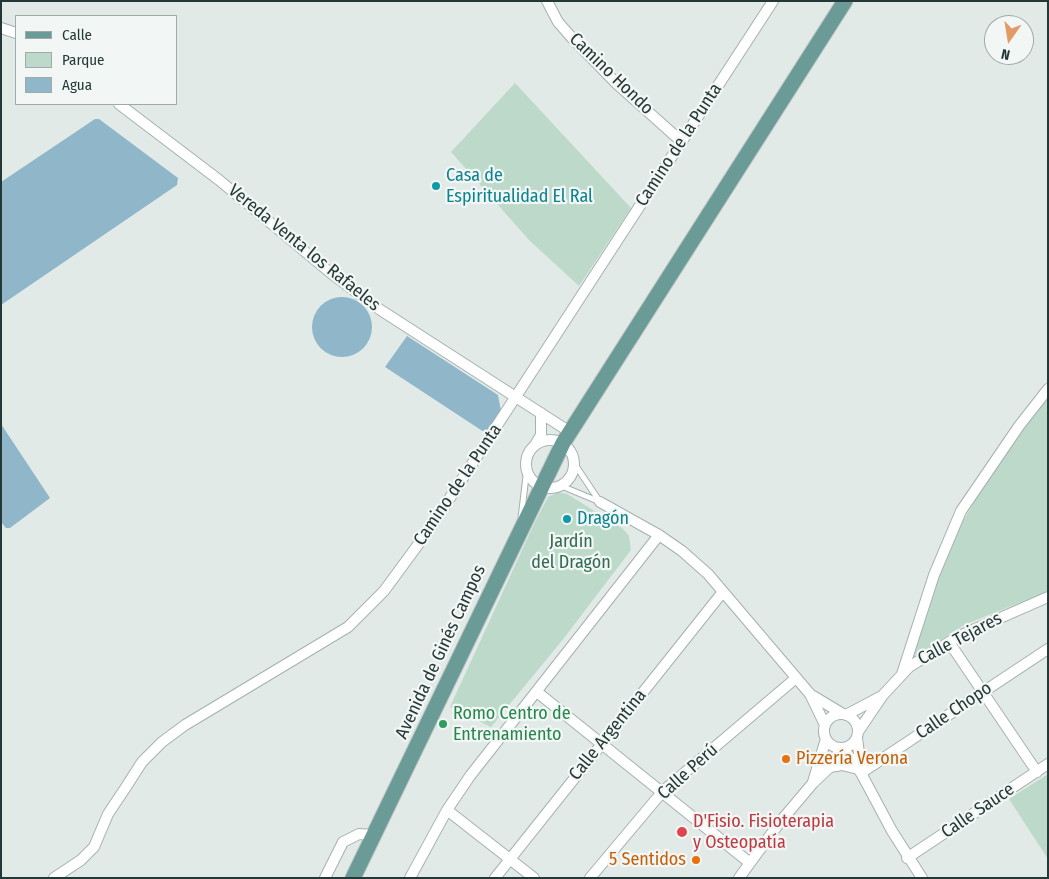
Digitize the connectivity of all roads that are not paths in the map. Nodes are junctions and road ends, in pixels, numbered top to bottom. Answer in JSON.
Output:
{"nodes":[{"id":1,"x":547,"y":1,"type":"edge"},
{"id":2,"x":773,"y":1,"type":"edge"},
{"id":3,"x":845,"y":1,"type":"edge"},
{"id":4,"x":1,"y":28,"type":"edge"},
{"id":5,"x":15,"y":33,"type":"edge"},
{"id":6,"x":120,"y":105,"type":"edge"},
{"id":7,"x":682,"y":142,"type":"junction"},
{"id":8,"x":1048,"y":389,"type":"edge"},
{"id":9,"x":517,"y":397,"type":"junction"},
{"id":10,"x":541,"y":413,"type":"junction"},
{"id":11,"x":566,"y":438,"type":"junction"},
{"id":12,"x":534,"y":445,"type":"junction"},
{"id":13,"x":574,"y":463,"type":"junction"},
{"id":14,"x":527,"y":468,"type":"junction"},
{"id":15,"x":559,"y":485,"type":"junction"},
{"id":16,"x":541,"y":486,"type":"junction"},
{"id":17,"x":600,"y":502,"type":"junction"},
{"id":18,"x":519,"y":531,"type":"junction"},
{"id":19,"x":659,"y":535,"type":"junction"},
{"id":20,"x":722,"y":593,"type":"junction"},
{"id":21,"x":1048,"y":597,"type":"edge"},
{"id":22,"x":949,"y":642,"type":"junction"},
{"id":23,"x":1048,"y":649,"type":"edge"},
{"id":24,"x":902,"y":674,"type":"junction"},
{"id":25,"x":796,"y":678,"type":"junction"},
{"id":26,"x":537,"y":692,"type":"junction"},
{"id":27,"x":982,"y":692,"type":"junction"},
{"id":28,"x":810,"y":694,"type":"junction"},
{"id":29,"x":883,"y":695,"type":"junction"},
{"id":30,"x":845,"y":714,"type":"junction"},
{"id":31,"x":825,"y":725,"type":"junction"},
{"id":32,"x":858,"y":735,"type":"junction"},
{"id":33,"x":826,"y":739,"type":"junction"},
{"id":34,"x":602,"y":744,"type":"junction"},
{"id":35,"x":842,"y":748,"type":"junction"},
{"id":36,"x":1048,"y":764,"type":"edge"},
{"id":37,"x":830,"y":767,"type":"junction"},
{"id":38,"x":860,"y":771,"type":"junction"},
{"id":39,"x":1036,"y":772,"type":"junction"},
{"id":40,"x":813,"y":783,"type":"junction"},
{"id":41,"x":663,"y":791,"type":"junction"},
{"id":42,"x":447,"y":810,"type":"junction"},
{"id":43,"x":374,"y":835,"type":"junction"},
{"id":44,"x":510,"y":858,"type":"junction"},
{"id":45,"x":907,"y":858,"type":"junction"},
{"id":46,"x":750,"y":863,"type":"junction"},
{"id":47,"x":54,"y":878,"type":"edge"},
{"id":48,"x":325,"y":878,"type":"edge"},
{"id":49,"x":353,"y":878,"type":"edge"},
{"id":50,"x":410,"y":878,"type":"edge"},
{"id":51,"x":494,"y":878,"type":"edge"},
{"id":52,"x":534,"y":878,"type":"edge"},
{"id":53,"x":590,"y":878,"type":"edge"},
{"id":54,"x":739,"y":878,"type":"edge"},
{"id":55,"x":922,"y":878,"type":"edge"}],
"edges":[{"from":1,"to":7,"type":"street","name":"Camino Hondo"},
{"from":2,"to":7,"type":"street","name":"Camino de la Punta"},
{"from":3,"to":11,"type":"main road","name":"Avenida de Ginés Campos"},
{"from":4,"to":5,"type":"street"},
{"from":6,"to":9,"type":"street","name":"Vereda Venta los Rafaeles"},
{"from":7,"to":9,"type":"street","name":"Camino de la Punta"},
{"from":8,"to":24,"type":"street"},
{"from":9,"to":10,"type":"street","name":"Vereda Venta los Rafaeles"},
{"from":9,"to":47,"type":"street","name":"Camino de la Punta"},
{"from":10,"to":11,"type":"street","name":"Vereda Venta los Rafaeles"},
{"from":10,"to":12,"type":"street"},
{"from":11,"to":12,"type":"street"},
{"from":11,"to":13,"type":"street"},
{"from":11,"to":16,"type":"main road","name":"Avenida de Ginés Campos"},
{"from":12,"to":14,"type":"street"},
{"from":13,"to":15,"type":"street"},
{"from":13,"to":17,"type":"lane"},
{"from":14,"to":16,"type":"street"},
{"from":14,"to":18,"type":"lane"},
{"from":15,"to":16,"type":"street"},
{"from":15,"to":17,"type":"lane"},
{"from":16,"to":18,"type":"main road","name":"Avenida de Ginés Campos"},
{"from":17,"to":19,"type":"street"},
{"from":18,"to":43,"type":"main road","name":"Avenida de Ginés Campos"},
{"from":19,"to":20,"type":"street"},
{"from":19,"to":26,"type":"street"},
{"from":20,"to":25,"type":"street"},
{"from":20,"to":34,"type":"street","name":"Calle Argentina"},
{"from":21,"to":22,"type":"street","name":"Calle Tejares"},
{"from":22,"to":24,"type":"street","name":"Calle Tejares"},
{"from":22,"to":27,"type":"street"},
{"from":23,"to":27,"type":"street","name":"Calle Chopo"},
{"from":24,"to":29,"type":"street","name":"Calle Tejares"},
{"from":25,"to":28,"type":"street"},
{"from":25,"to":41,"type":"street","name":"Calle Perú"},
{"from":26,"to":34,"type":"street"},
{"from":26,"to":42,"type":"street"},
{"from":27,"to":38,"type":"street","name":"Calle Chopo"},
{"from":27,"to":39,"type":"street"},
{"from":28,"to":30,"type":"street"},
{"from":28,"to":31,"type":"street"},
{"from":29,"to":30,"type":"street","name":"Calle Tejares"},
{"from":29,"to":32,"type":"street","name":"Calle Tejares"},
{"from":30,"to":31,"type":"street"},
{"from":30,"to":32,"type":"street"},
{"from":31,"to":33,"type":"street"},
{"from":32,"to":35,"type":"street"},
{"from":32,"to":38,"type":"street"},
{"from":33,"to":35,"type":"street"},
{"from":33,"to":40,"type":"street"},
{"from":34,"to":41,"type":"street"},
{"from":34,"to":44,"type":"street","name":"Calle Argentina"},
{"from":35,"to":37,"type":"street"},
{"from":35,"to":38,"type":"street"},
{"from":36,"to":39,"type":"street","name":"Calle Sauce"},
{"from":37,"to":38,"type":"street"},
{"from":37,"to":40,"type":"street"},
{"from":38,"to":45,"type":"street"},
{"from":39,"to":45,"type":"street","name":"Calle Sauce"},
{"from":40,"to":46,"type":"street"},
{"from":41,"to":46,"type":"street"},
{"from":41,"to":53,"type":"street","name":"Calle Perú"},
{"from":42,"to":44,"type":"street"},
{"from":42,"to":50,"type":"street"},
{"from":43,"to":48,"type":"street"},
{"from":43,"to":49,"type":"main road","name":"Avenida de Ginés Campos"},
{"from":44,"to":51,"type":"street","name":"Calle Argentina"},
{"from":44,"to":52,"type":"street"},
{"from":45,"to":55,"type":"street"},
{"from":46,"to":54,"type":"street"}]}
